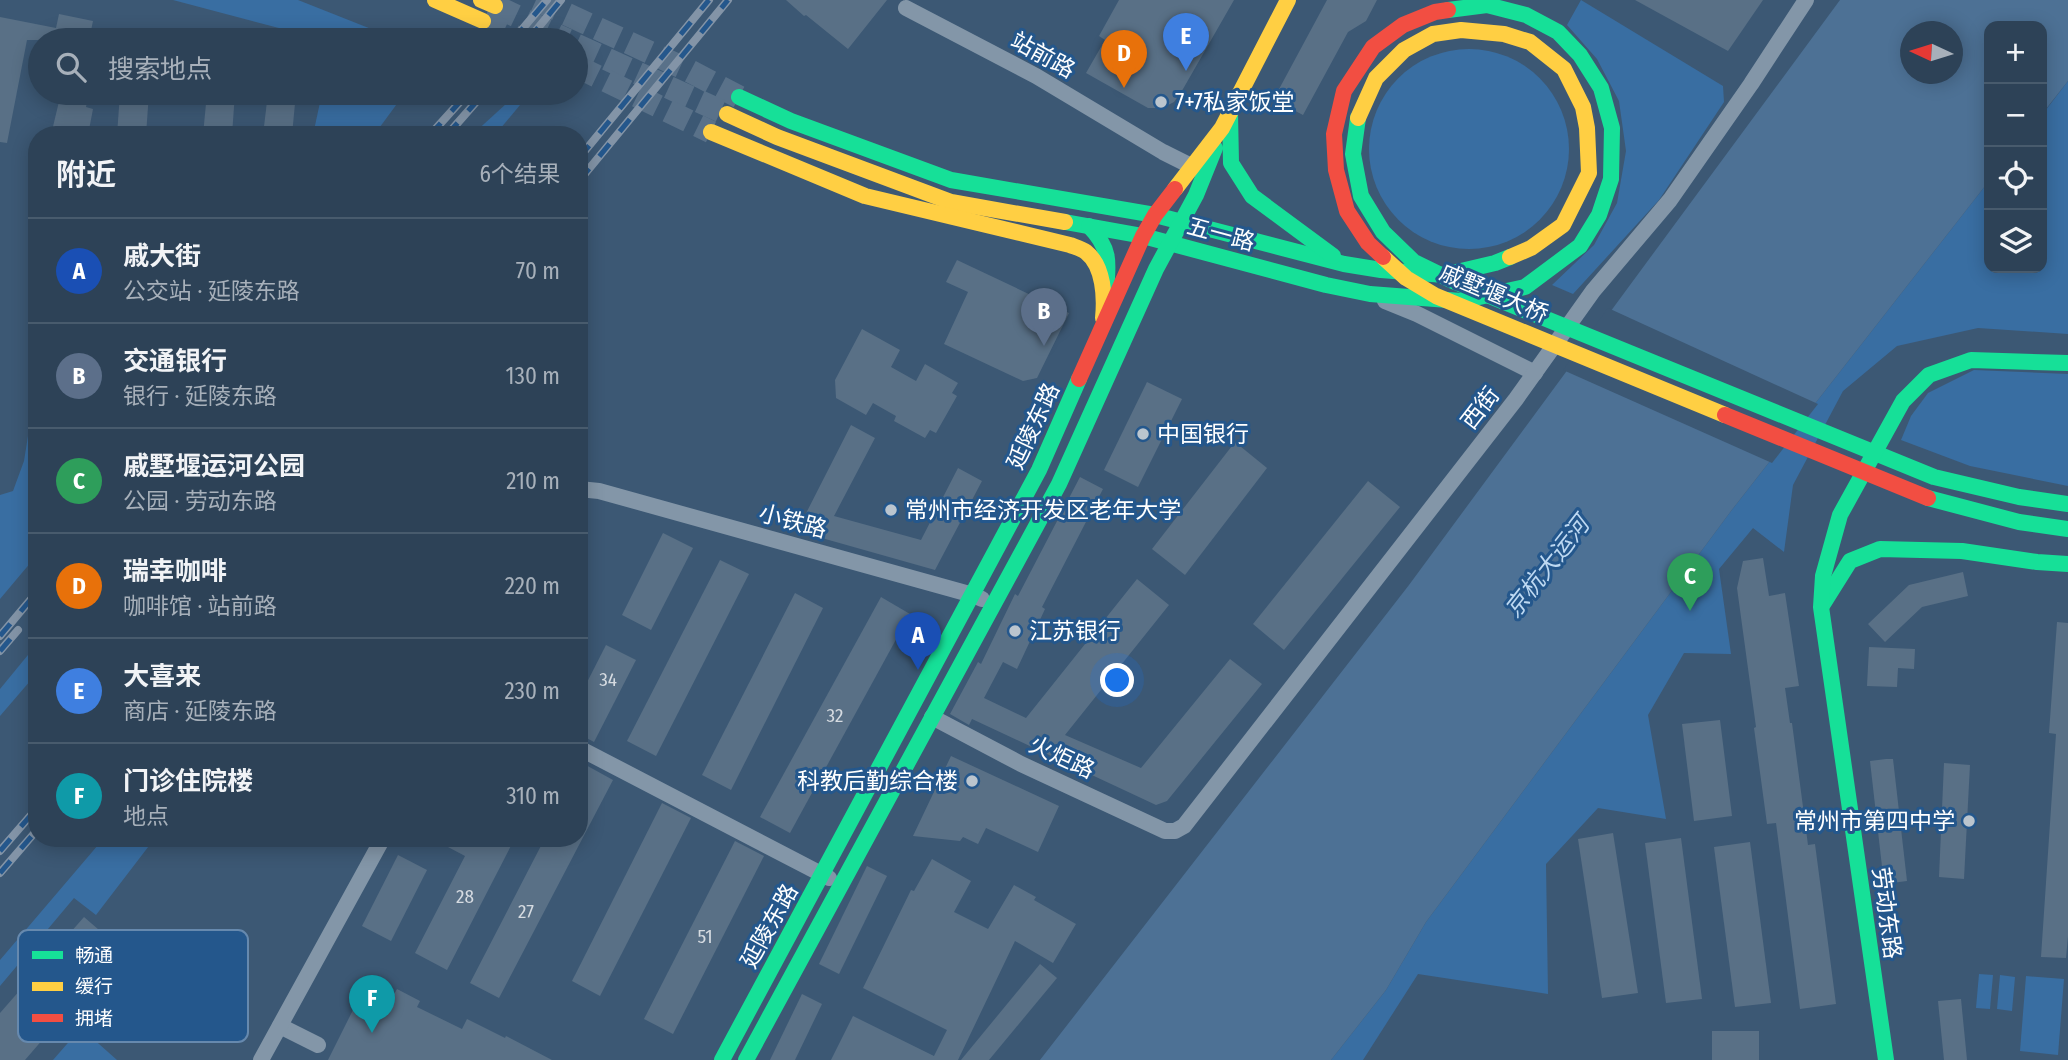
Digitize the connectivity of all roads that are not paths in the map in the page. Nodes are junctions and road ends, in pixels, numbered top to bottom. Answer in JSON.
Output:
{"nodes":[{"id":1,"x":435,"y":0,"type":"edge"},
{"id":2,"x":1288,"y":0,"type":"edge"},
{"id":3,"x":1806,"y":0,"type":"edge"},
{"id":4,"x":906,"y":8,"type":"dead end"},
{"id":5,"x":483,"y":21,"type":"tunnel mouth"},
{"id":6,"x":739,"y":97,"type":"tunnel mouth"},
{"id":7,"x":1230,"y":112,"type":"junction"},
{"id":8,"x":727,"y":114,"type":"tunnel mouth"},
{"id":9,"x":1222,"y":128,"type":"junction"},
{"id":10,"x":1587,"y":128,"type":"joint"},
{"id":11,"x":1612,"y":128,"type":"joint"},
{"id":12,"x":711,"y":132,"type":"tunnel mouth"},
{"id":13,"x":1193,"y":167,"type":"junction"},
{"id":14,"x":1155,"y":215,"type":"junction"},
{"id":15,"x":1183,"y":223,"type":"junction"},
{"id":16,"x":1089,"y":226,"type":"junction"},
{"id":17,"x":1143,"y":236,"type":"junction"},
{"id":18,"x":1172,"y":245,"type":"junction"},
{"id":19,"x":1344,"y":264,"type":"junction"},
{"id":20,"x":1370,"y":294,"type":"junction"},
{"id":21,"x":1105,"y":304,"type":"junction"},
{"id":22,"x":1100,"y":333,"type":"junction"},
{"id":23,"x":2068,"y":363,"type":"edge"},
{"id":24,"x":1535,"y":373,"type":"junction"},
{"id":25,"x":588,"y":490,"type":"edge"},
{"id":26,"x":2068,"y":504,"type":"edge"},
{"id":27,"x":2068,"y":529,"type":"edge"},
{"id":28,"x":2068,"y":564,"type":"edge"},
{"id":29,"x":974,"y":595,"type":"junction"},
{"id":30,"x":993,"y":605,"type":"junction"},
{"id":31,"x":1821,"y":607,"type":"junction"},
{"id":32,"x":932,"y":717,"type":"junction"},
{"id":33,"x":588,"y":753,"type":"edge"},
{"id":34,"x":1174,"y":831,"type":"joint"},
{"id":35,"x":378,"y":847,"type":"edge"},
{"id":36,"x":823,"y":875,"type":"junction"},
{"id":37,"x":842,"y":884,"type":"junction"},
{"id":38,"x":280,"y":1026,"type":"junction"},
{"id":39,"x":317,"y":1045,"type":"dead end"},
{"id":40,"x":261,"y":1060,"type":"edge"},
{"id":41,"x":722,"y":1060,"type":"edge"},
{"id":42,"x":746,"y":1060,"type":"edge"},
{"id":43,"x":1886,"y":1060,"type":"edge"}],
"edges":[{"from":1,"to":5,"type":"main road"},
{"from":2,"to":7,"type":"main road","name":"延陵东路"},
{"from":3,"to":24,"type":"street","name":"西街"},
{"from":4,"to":13,"type":"street","name":"站前路"},
{"from":6,"to":14,"type":"main road","name":"五一路"},
{"from":7,"to":9,"type":"main road","name":"延陵东路"},
{"from":7,"to":19,"type":"main road"},
{"from":8,"to":16,"type":"main road","name":"五一路"},
{"from":9,"to":13,"type":"main road","name":"延陵东路"},
{"from":9,"to":15,"type":"main road","name":"延陵东路"},
{"from":10,"to":19,"type":"main road","name":"五一路"},
{"from":10,"to":26,"type":"main road","name":"戚墅堰大桥"},
{"from":11,"to":20,"type":"main road","name":"五一路"},
{"from":11,"to":27,"type":"main road","name":"戚墅堰大桥"},
{"from":12,"to":21,"type":"main road"},
{"from":13,"to":14,"type":"main road","name":"延陵东路"},
{"from":14,"to":15,"type":"main road","name":"五一路"},
{"from":14,"to":17,"type":"main road","name":"延陵东路"},
{"from":15,"to":18,"type":"main road","name":"延陵东路"},
{"from":15,"to":19,"type":"main road","name":"五一路"},
{"from":16,"to":17,"type":"main road","name":"五一路"},
{"from":16,"to":21,"type":"main road"},
{"from":17,"to":18,"type":"main road","name":"五一路"},
{"from":17,"to":22,"type":"main road","name":"延陵东路"},
{"from":18,"to":20,"type":"main road","name":"五一路"},
{"from":18,"to":30,"type":"main road","name":"延陵东路"},
{"from":20,"to":24,"type":"street"},
{"from":21,"to":22,"type":"main road"},
{"from":22,"to":29,"type":"main road","name":"延陵东路"},
{"from":23,"to":31,"type":"main road","name":"劳动东路"},
{"from":24,"to":34,"type":"street","name":"西街"},
{"from":25,"to":29,"type":"street","name":"小铁路"},
{"from":28,"to":31,"type":"main road"},
{"from":29,"to":30,"type":"street","name":"小铁路"},
{"from":29,"to":36,"type":"main road","name":"延陵东路"},
{"from":30,"to":32,"type":"main road","name":"延陵东路"},
{"from":31,"to":43,"type":"main road","name":"劳动东路"},
{"from":32,"to":34,"type":"street","name":"火炬路"},
{"from":32,"to":37,"type":"main road","name":"延陵东路"},
{"from":33,"to":36,"type":"street"},
{"from":35,"to":38,"type":"street"},
{"from":36,"to":37,"type":"street"},
{"from":36,"to":41,"type":"main road","name":"延陵东路"},
{"from":37,"to":42,"type":"main road","name":"延陵东路"},
{"from":38,"to":39,"type":"street"},
{"from":38,"to":40,"type":"street"}]}
